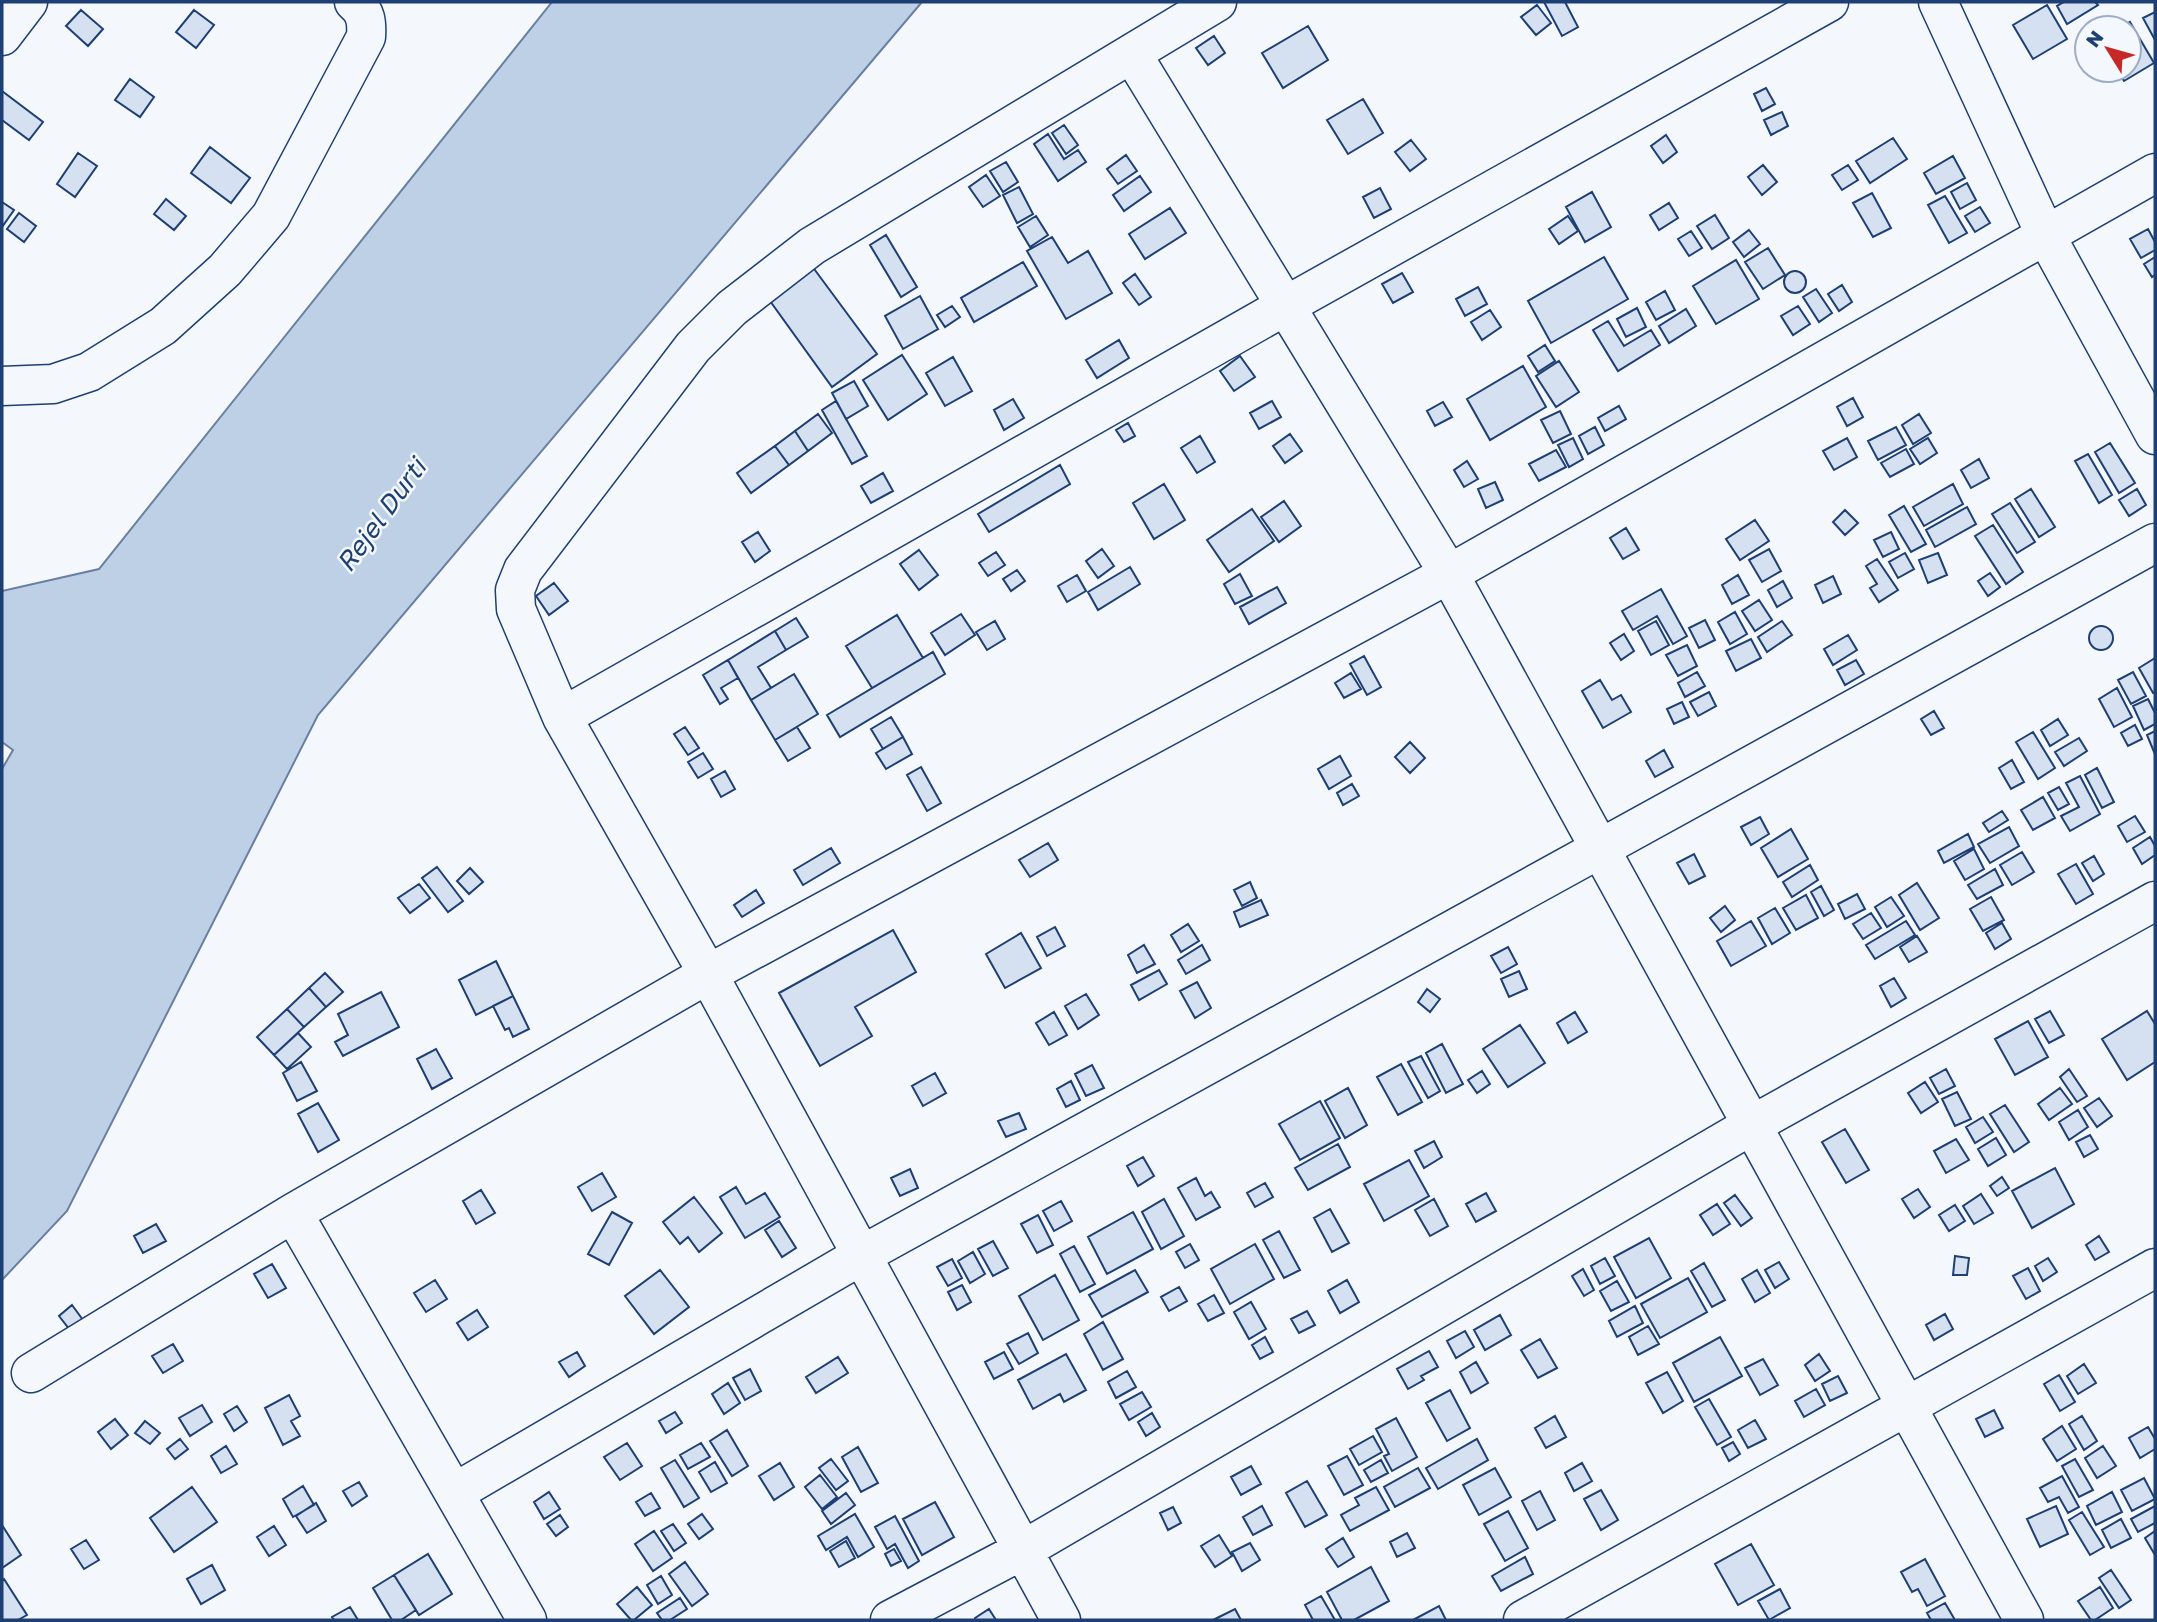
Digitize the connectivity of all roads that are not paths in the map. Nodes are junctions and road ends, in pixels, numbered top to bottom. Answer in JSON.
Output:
{"nodes":[{"id":1,"x":28,"y":2,"type":"edge"},
{"id":2,"x":354,"y":2,"type":"edge"},
{"id":3,"x":1217,"y":2,"type":"edge"},
{"id":4,"x":1829,"y":2,"type":"edge"},
{"id":5,"x":1938,"y":2,"type":"edge"},
{"id":6,"x":2,"y":36,"type":"edge"},
{"id":7,"x":1132,"y":54,"type":"junction"},
{"id":8,"x":2155,"y":173,"type":"edge"},
{"id":9,"x":2046,"y":236,"type":"junction"},
{"id":10,"x":1287,"y":305,"type":"junction"},
{"id":11,"x":2,"y":386,"type":"edge"},
{"id":12,"x":2155,"y":435,"type":"edge"},
{"id":13,"x":2155,"y":543,"type":"edge"},
{"id":14,"x":1450,"y":574,"type":"junction"},
{"id":15,"x":562,"y":717,"type":"junction"},
{"id":16,"x":1601,"y":849,"type":"junction"},
{"id":17,"x":2155,"y":901,"type":"edge"},
{"id":18,"x":708,"y":974,"type":"junction"},
{"id":19,"x":1752,"y":1125,"type":"junction"},
{"id":20,"x":293,"y":1213,"type":"junction"},
{"id":21,"x":862,"y":1255,"type":"junction"},
{"id":22,"x":2155,"y":1268,"type":"edge"},
{"id":23,"x":31,"y":1373,"type":"dead end"},
{"id":24,"x":1906,"y":1405,"type":"junction"},
{"id":25,"x":454,"y":1493,"type":"junction"},
{"id":26,"x":1023,"y":1550,"type":"junction"},
{"id":27,"x":527,"y":1620,"type":"edge"},
{"id":28,"x":890,"y":1620,"type":"edge"},
{"id":29,"x":1061,"y":1620,"type":"edge"},
{"id":30,"x":1523,"y":1620,"type":"edge"},
{"id":31,"x":2024,"y":1620,"type":"edge"}],
"edges":[{"from":1,"to":6,"type":"street"},
{"from":2,"to":11,"type":"street"},
{"from":3,"to":7,"type":"street"},
{"from":4,"to":10,"type":"street"},
{"from":5,"to":9,"type":"street"},
{"from":7,"to":10,"type":"street"},
{"from":7,"to":15,"type":"street"},
{"from":8,"to":9,"type":"street"},
{"from":9,"to":12,"type":"street"},
{"from":9,"to":14,"type":"street"},
{"from":10,"to":14,"type":"street"},
{"from":10,"to":15,"type":"street"},
{"from":13,"to":16,"type":"street"},
{"from":14,"to":16,"type":"street"},
{"from":14,"to":18,"type":"street"},
{"from":15,"to":18,"type":"street"},
{"from":16,"to":19,"type":"street"},
{"from":16,"to":21,"type":"street"},
{"from":17,"to":19,"type":"street"},
{"from":18,"to":20,"type":"street"},
{"from":18,"to":21,"type":"street"},
{"from":19,"to":24,"type":"street"},
{"from":19,"to":26,"type":"street"},
{"from":20,"to":23,"type":"street"},
{"from":20,"to":25,"type":"street"},
{"from":21,"to":25,"type":"street"},
{"from":21,"to":26,"type":"street"},
{"from":22,"to":24,"type":"street"},
{"from":24,"to":30,"type":"street"},
{"from":24,"to":31,"type":"street"},
{"from":25,"to":27,"type":"street"},
{"from":26,"to":28,"type":"street"},
{"from":26,"to":29,"type":"street"}]}
